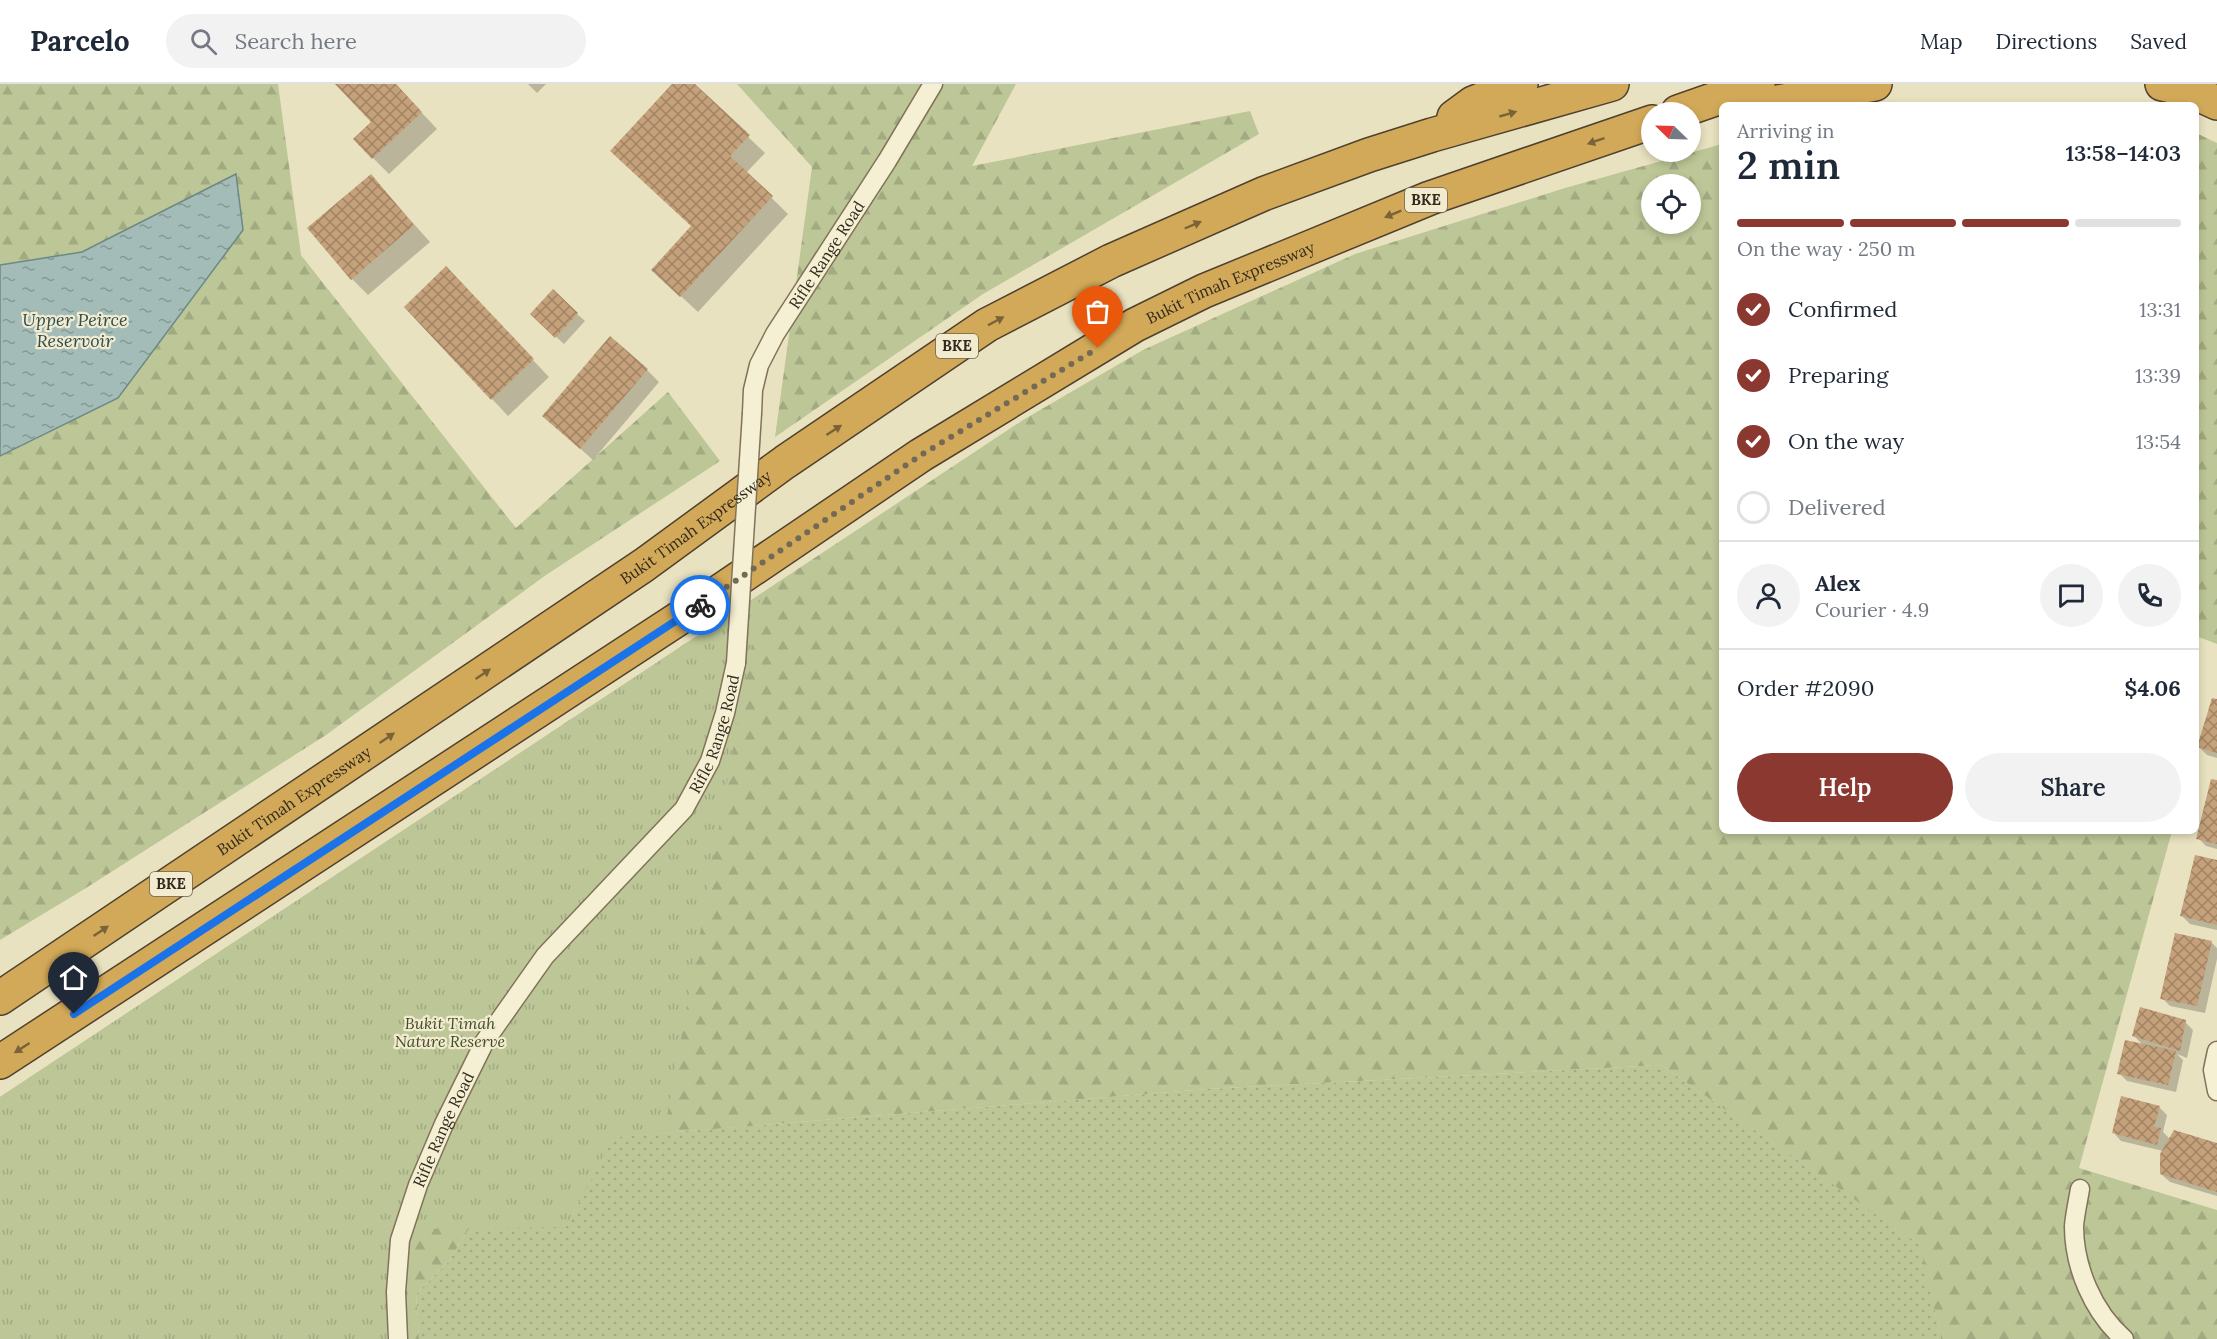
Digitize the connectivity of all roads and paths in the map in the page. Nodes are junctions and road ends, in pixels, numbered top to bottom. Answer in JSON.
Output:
{"nodes":[{"id":1,"x":933,"y":84,"type":"edge"},
{"id":2,"x":1521,"y":84,"type":"edge"},
{"id":3,"x":1612,"y":84,"type":"edge"},
{"id":4,"x":1758,"y":84,"type":"edge"},
{"id":5,"x":1875,"y":84,"type":"edge"},
{"id":6,"x":2162,"y":84,"type":"edge"},
{"id":7,"x":1778,"y":102,"type":"edge"},
{"id":8,"x":2217,"y":103,"type":"edge"},
{"id":9,"x":1701,"y":108,"type":"edge"},
{"id":10,"x":1641,"y":126,"type":"edge"},
{"id":11,"x":1432,"y":135,"type":"junction"},
{"id":12,"x":0,"y":998,"type":"edge"},
{"id":13,"x":2217,"y":1051,"type":"edge"},
{"id":14,"x":0,"y":1062,"type":"edge"},
{"id":15,"x":2217,"y":1091,"type":"edge"},
{"id":16,"x":2080,"y":1189,"type":"dead end"},
{"id":17,"x":399,"y":1339,"type":"edge"},
{"id":18,"x":2124,"y":1339,"type":"edge"}],
"edges":[{"from":1,"to":17,"type":"street","name":"Rifle Range Road","bridge":true},
{"from":2,"to":11,"type":"highway"},
{"from":11,"to":3,"type":"highway","number":"BKE","one_way":true},
{"from":4,"to":9,"type":"highway"},
{"from":5,"to":7,"type":"highway"},
{"from":6,"to":8,"type":"highway"},
{"from":10,"to":14,"type":"highway","name":"Bukit Timah Expressway","number":"BKE","one_way":true},
{"from":12,"to":11,"type":"highway","name":"Bukit Timah Expressway","number":"BKE","one_way":true},
{"from":13,"to":15,"type":"street"},
{"from":16,"to":18,"type":"street"}]}
